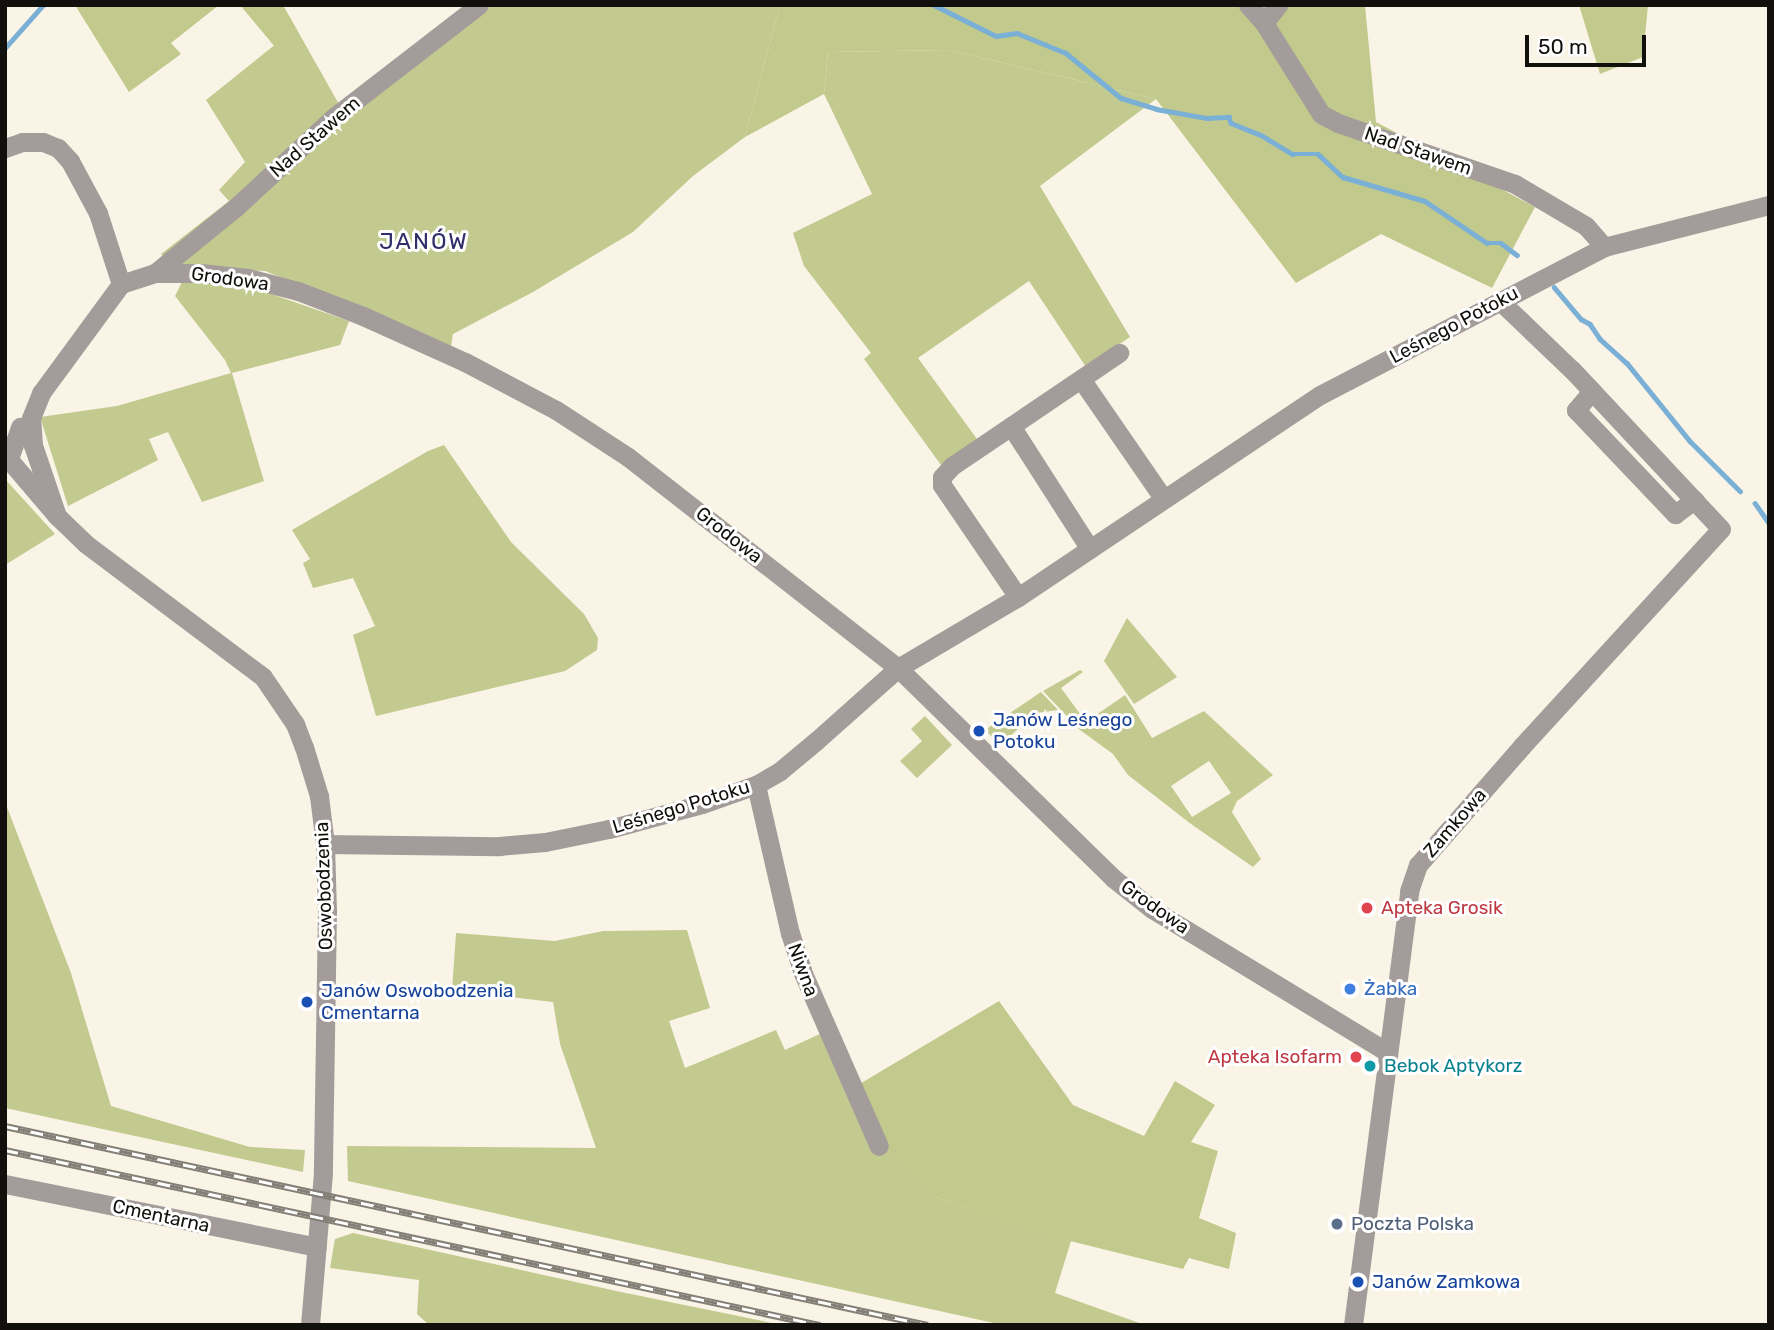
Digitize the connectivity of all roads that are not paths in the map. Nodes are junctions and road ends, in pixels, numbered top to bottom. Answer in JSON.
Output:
{"nodes":[{"id":1,"x":479,"y":5,"type":"edge"},
{"id":2,"x":1248,"y":5,"type":"edge"},
{"id":3,"x":1278,"y":5,"type":"edge"},
{"id":4,"x":1264,"y":23,"type":"junction"},
{"id":5,"x":5,"y":148,"type":"edge"},
{"id":6,"x":1769,"y":205,"type":"edge"},
{"id":7,"x":1604,"y":247,"type":"junction"},
{"id":8,"x":155,"y":273,"type":"junction"},
{"id":9,"x":121,"y":284,"type":"junction"},
{"id":10,"x":1500,"y":301,"type":"junction"},
{"id":11,"x":1119,"y":353,"type":"dead end"},
{"id":12,"x":1082,"y":379,"type":"junction"},
{"id":13,"x":19,"y":426,"type":"edge"},
{"id":14,"x":1011,"y":426,"type":"junction"},
{"id":15,"x":33,"y":445,"type":"junction"},
{"id":16,"x":7,"y":457,"type":"edge"},
{"id":17,"x":1163,"y":498,"type":"junction"},
{"id":18,"x":57,"y":516,"type":"junction"},
{"id":19,"x":1090,"y":549,"type":"junction"},
{"id":20,"x":1018,"y":597,"type":"junction"},
{"id":21,"x":898,"y":668,"type":"junction"},
{"id":22,"x":756,"y":785,"type":"junction"},
{"id":23,"x":325,"y":844,"type":"junction"},
{"id":24,"x":1387,"y":1052,"type":"junction"},
{"id":25,"x":879,"y":1146,"type":"dead end"},
{"id":26,"x":5,"y":1184,"type":"edge"},
{"id":27,"x":317,"y":1247,"type":"junction"},
{"id":28,"x":310,"y":1325,"type":"edge"},
{"id":29,"x":1353,"y":1325,"type":"edge"}],
"edges":[{"from":1,"to":8,"type":"street","name":"Nad Stawem"},
{"from":2,"to":4,"type":"street","name":"Nad Stawem"},
{"from":3,"to":4,"type":"street"},
{"from":4,"to":7,"type":"street","name":"Nad Stawem"},
{"from":5,"to":9,"type":"street"},
{"from":6,"to":7,"type":"street","name":"Leśnego Potoku"},
{"from":7,"to":10,"type":"street","name":"Leśnego Potoku"},
{"from":8,"to":9,"type":"street","name":"Grodowa"},
{"from":8,"to":21,"type":"street","name":"Grodowa"},
{"from":9,"to":13,"type":"street"},
{"from":10,"to":17,"type":"street","name":"Leśnego Potoku"},
{"from":10,"to":24,"type":"street","name":"Zamkowa"},
{"from":11,"to":12,"type":"street"},
{"from":12,"to":14,"type":"street"},
{"from":12,"to":17,"type":"street"},
{"from":13,"to":15,"type":"street"},
{"from":13,"to":16,"type":"street"},
{"from":14,"to":19,"type":"street"},
{"from":14,"to":20,"type":"street"},
{"from":15,"to":16,"type":"street"},
{"from":15,"to":18,"type":"street"},
{"from":16,"to":18,"type":"street","name":"Oswobodzenia"},
{"from":17,"to":19,"type":"street","name":"Leśnego Potoku"},
{"from":18,"to":23,"type":"street","name":"Oswobodzenia"},
{"from":19,"to":20,"type":"street","name":"Leśnego Potoku"},
{"from":20,"to":21,"type":"street","name":"Leśnego Potoku"},
{"from":21,"to":22,"type":"street","name":"Leśnego Potoku"},
{"from":21,"to":24,"type":"street","name":"Grodowa"},
{"from":22,"to":23,"type":"street","name":"Leśnego Potoku"},
{"from":22,"to":25,"type":"street","name":"Niwna"},
{"from":23,"to":27,"type":"street","name":"Oswobodzenia"},
{"from":24,"to":29,"type":"street","name":"Zamkowa"},
{"from":26,"to":27,"type":"street","name":"Cmentarna"},
{"from":27,"to":28,"type":"street","name":"Oswobodzenia"}]}
